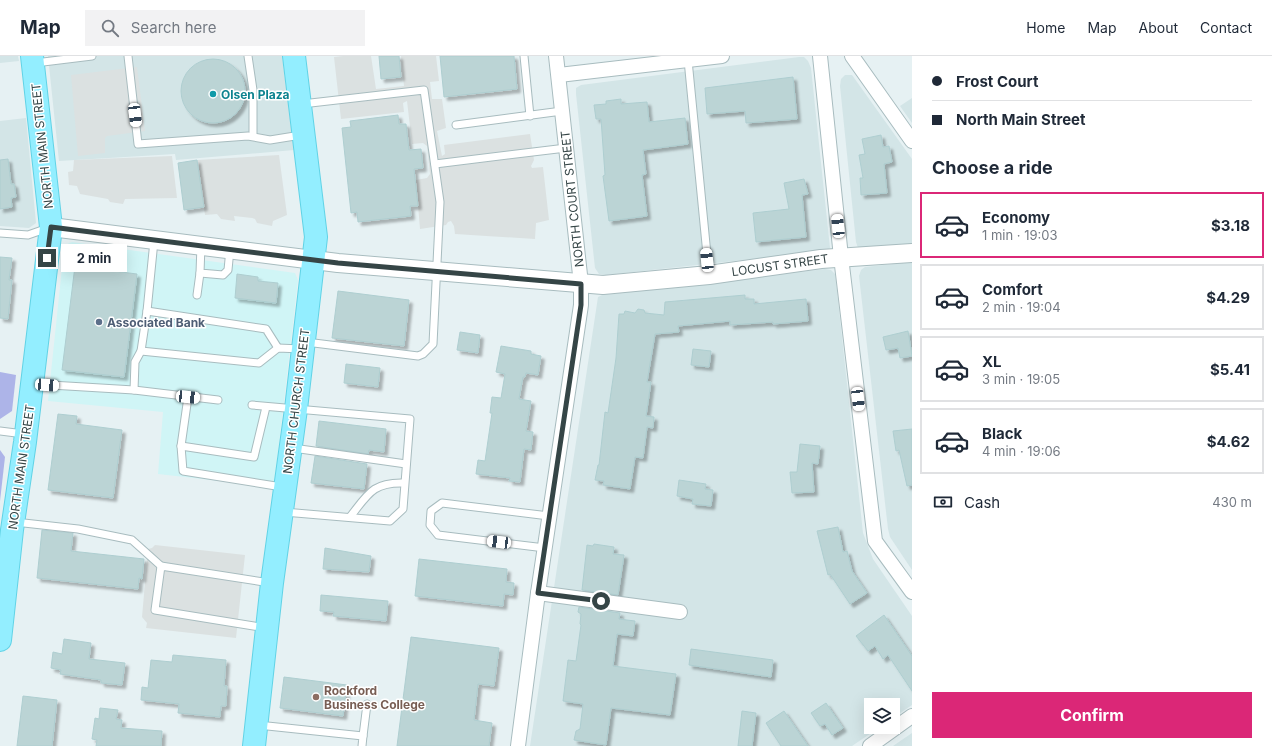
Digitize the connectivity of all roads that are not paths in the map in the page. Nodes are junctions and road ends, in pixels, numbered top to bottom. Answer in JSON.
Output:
{"nodes":[{"id":1,"x":92,"y":56,"type":"edge"},
{"id":2,"x":128,"y":56,"type":"edge"},
{"id":3,"x":248,"y":56,"type":"edge"},
{"id":4,"x":294,"y":56,"type":"edge"},
{"id":5,"x":524,"y":56,"type":"edge"},
{"id":6,"x":556,"y":56,"type":"edge"},
{"id":7,"x":713,"y":56,"type":"edge"},
{"id":8,"x":820,"y":56,"type":"edge"},
{"id":9,"x":852,"y":56,"type":"edge"},
{"id":10,"x":32,"y":60,"type":"edge"},
{"id":11,"x":688,"y":60,"type":"junction"},
{"id":12,"x":632,"y":61,"type":"edge"},
{"id":13,"x":558,"y":75,"type":"junction"},
{"id":14,"x":299,"y":104,"type":"junction"},
{"id":15,"x":562,"y":112,"type":"junction"},
{"id":16,"x":530,"y":116,"type":"junction"},
{"id":17,"x":456,"y":125,"type":"dead end"},
{"id":18,"x":303,"y":135,"type":"junction"},
{"id":19,"x":253,"y":136,"type":"junction"},
{"id":20,"x":912,"y":141,"type":"edge"},
{"id":21,"x":566,"y":148,"type":"junction"},
{"id":22,"x":435,"y":164,"type":"junction"},
{"id":23,"x":51,"y":227,"type":"junction"},
{"id":24,"x":0,"y":233,"type":"edge"},
{"id":25,"x":154,"y":239,"type":"junction"},
{"id":26,"x":201,"y":245,"type":"junction"},
{"id":27,"x":230,"y":249,"type":"junction"},
{"id":28,"x":912,"y":253,"type":"edge"},
{"id":29,"x":841,"y":257,"type":"junction"},
{"id":30,"x":314,"y":259,"type":"junction"},
{"id":31,"x":437,"y":271,"type":"junction"},
{"id":32,"x":200,"y":273,"type":"junction"},
{"id":33,"x":709,"y":275,"type":"junction"},
{"id":34,"x":581,"y":284,"type":"junction"},
{"id":35,"x":197,"y":295,"type":"dead end"},
{"id":36,"x":147,"y":311,"type":"junction"},
{"id":37,"x":303,"y":346,"type":"junction"},
{"id":38,"x":278,"y":348,"type":"junction"},
{"id":39,"x":142,"y":351,"type":"junction"},
{"id":40,"x":32,"y":384,"type":"junction"},
{"id":41,"x":134,"y":390,"type":"junction"},
{"id":42,"x":188,"y":397,"type":"junction"},
{"id":43,"x":218,"y":400,"type":"dead end"},
{"id":44,"x":252,"y":405,"type":"dead end"},
{"id":45,"x":266,"y":407,"type":"junction"},
{"id":46,"x":296,"y":409,"type":"junction"},
{"id":47,"x":0,"y":431,"type":"edge"},
{"id":48,"x":26,"y":434,"type":"junction"},
{"id":49,"x":181,"y":446,"type":"junction"},
{"id":50,"x":290,"y":447,"type":"junction"},
{"id":51,"x":406,"y":464,"type":"junction"},
{"id":52,"x":404,"y":483,"type":"junction"},
{"id":53,"x":285,"y":488,"type":"junction"},
{"id":54,"x":281,"y":512,"type":"junction"},
{"id":55,"x":550,"y":516,"type":"junction"},
{"id":56,"x":350,"y":517,"type":"junction"},
{"id":57,"x":13,"y":522,"type":"junction"},
{"id":58,"x":545,"y":548,"type":"junction"},
{"id":59,"x":161,"y":566,"type":"junction"},
{"id":60,"x":272,"y":583,"type":"junction"},
{"id":61,"x":2,"y":590,"type":"edge"},
{"id":62,"x":912,"y":592,"type":"edge"},
{"id":63,"x":538,"y":593,"type":"junction"},
{"id":64,"x":680,"y":612,"type":"dead end"},
{"id":65,"x":268,"y":628,"type":"junction"},
{"id":66,"x":0,"y":640,"type":"edge"},
{"id":67,"x":367,"y":704,"type":"dead end"},
{"id":68,"x":912,"y":716,"type":"edge"},
{"id":69,"x":256,"y":724,"type":"junction"},
{"id":70,"x":363,"y":736,"type":"junction"},
{"id":71,"x":254,"y":746,"type":"edge"},
{"id":72,"x":362,"y":746,"type":"edge"},
{"id":73,"x":518,"y":746,"type":"edge"},
{"id":74,"x":870,"y":746,"type":"edge"}],
"edges":[{"from":1,"to":10,"type":"lane"},
{"from":2,"to":19,"type":"lane"},
{"from":3,"to":19,"type":"lane"},
{"from":4,"to":14,"type":"main road","name":"NORTH CHURCH STREET"},
{"from":5,"to":16,"type":"lane"},
{"from":6,"to":13,"type":"street","name":"NORTH COURT STREET"},
{"from":7,"to":11,"type":"street"},
{"from":8,"to":29,"type":"street"},
{"from":9,"to":20,"type":"street"},
{"from":10,"to":23,"type":"main road","name":"NORTH MAIN STREET"},
{"from":11,"to":12,"type":"street"},
{"from":11,"to":33,"type":"lane"},
{"from":12,"to":13,"type":"street"},
{"from":13,"to":15,"type":"street","name":"NORTH COURT STREET"},
{"from":14,"to":18,"type":"main road","name":"NORTH CHURCH STREET"},
{"from":14,"to":22,"type":"lane"},
{"from":15,"to":16,"type":"lane"},
{"from":15,"to":21,"type":"street","name":"NORTH COURT STREET"},
{"from":16,"to":17,"type":"lane"},
{"from":18,"to":19,"type":"lane"},
{"from":18,"to":30,"type":"main road","name":"NORTH CHURCH STREET"},
{"from":21,"to":22,"type":"lane"},
{"from":21,"to":34,"type":"street","name":"NORTH COURT STREET"},
{"from":22,"to":31,"type":"lane"},
{"from":23,"to":24,"type":"lane"},
{"from":23,"to":25,"type":"street","name":"LOCUST STREET"},
{"from":23,"to":40,"type":"main road","name":"NORTH MAIN STREET"},
{"from":25,"to":26,"type":"street","name":"LOCUST STREET"},
{"from":25,"to":36,"type":"lane"},
{"from":26,"to":27,"type":"street","name":"LOCUST STREET"},
{"from":26,"to":32,"type":"lane"},
{"from":27,"to":30,"type":"street","name":"LOCUST STREET"},
{"from":27,"to":32,"type":"lane"},
{"from":28,"to":29,"type":"street","name":"LOCUST STREET"},
{"from":29,"to":33,"type":"street","name":"LOCUST STREET"},
{"from":29,"to":62,"type":"street"},
{"from":30,"to":31,"type":"street","name":"LOCUST STREET"},
{"from":30,"to":37,"type":"main road","name":"NORTH CHURCH STREET"},
{"from":31,"to":34,"type":"street","name":"LOCUST STREET"},
{"from":31,"to":37,"type":"lane"},
{"from":32,"to":35,"type":"lane"},
{"from":33,"to":34,"type":"street","name":"LOCUST STREET"},
{"from":34,"to":55,"type":"street","name":"NORTH COURT STREET"},
{"from":36,"to":38,"type":"lane"},
{"from":36,"to":39,"type":"lane"},
{"from":37,"to":38,"type":"lane"},
{"from":37,"to":46,"type":"main road","name":"NORTH CHURCH STREET"},
{"from":38,"to":39,"type":"lane"},
{"from":39,"to":41,"type":"lane"},
{"from":40,"to":41,"type":"lane"},
{"from":40,"to":48,"type":"main road","name":"NORTH MAIN STREET"},
{"from":41,"to":42,"type":"lane"},
{"from":42,"to":43,"type":"lane"},
{"from":42,"to":49,"type":"lane"},
{"from":44,"to":45,"type":"lane"},
{"from":45,"to":46,"type":"lane"},
{"from":45,"to":49,"type":"lane"},
{"from":46,"to":50,"type":"main road","name":"NORTH CHURCH STREET"},
{"from":46,"to":51,"type":"lane"},
{"from":47,"to":48,"type":"lane"},
{"from":48,"to":57,"type":"main road","name":"NORTH MAIN STREET"},
{"from":49,"to":53,"type":"lane"},
{"from":50,"to":51,"type":"lane"},
{"from":50,"to":53,"type":"main road","name":"NORTH CHURCH STREET"},
{"from":51,"to":52,"type":"lane"},
{"from":52,"to":56,"type":"lane"},
{"from":52,"to":56,"type":"lane"},
{"from":53,"to":54,"type":"main road","name":"NORTH CHURCH STREET"},
{"from":54,"to":56,"type":"lane"},
{"from":54,"to":60,"type":"main road","name":"NORTH CHURCH STREET"},
{"from":55,"to":58,"type":"street","name":"NORTH COURT STREET"},
{"from":55,"to":58,"type":"lane"},
{"from":57,"to":59,"type":"lane"},
{"from":57,"to":61,"type":"main road","name":"NORTH MAIN STREET"},
{"from":58,"to":63,"type":"street","name":"NORTH COURT STREET"},
{"from":59,"to":60,"type":"lane"},
{"from":59,"to":65,"type":"lane"},
{"from":60,"to":65,"type":"main road","name":"NORTH CHURCH STREET"},
{"from":61,"to":66,"type":"main road","name":"NORTH MAIN STREET"},
{"from":63,"to":64,"type":"street"},
{"from":63,"to":73,"type":"street","name":"NORTH COURT STREET"},
{"from":65,"to":69,"type":"main road","name":"NORTH CHURCH STREET"},
{"from":67,"to":70,"type":"lane"},
{"from":68,"to":74,"type":"street"},
{"from":69,"to":70,"type":"lane"},
{"from":69,"to":71,"type":"main road","name":"NORTH CHURCH STREET"},
{"from":70,"to":72,"type":"lane"}]}
